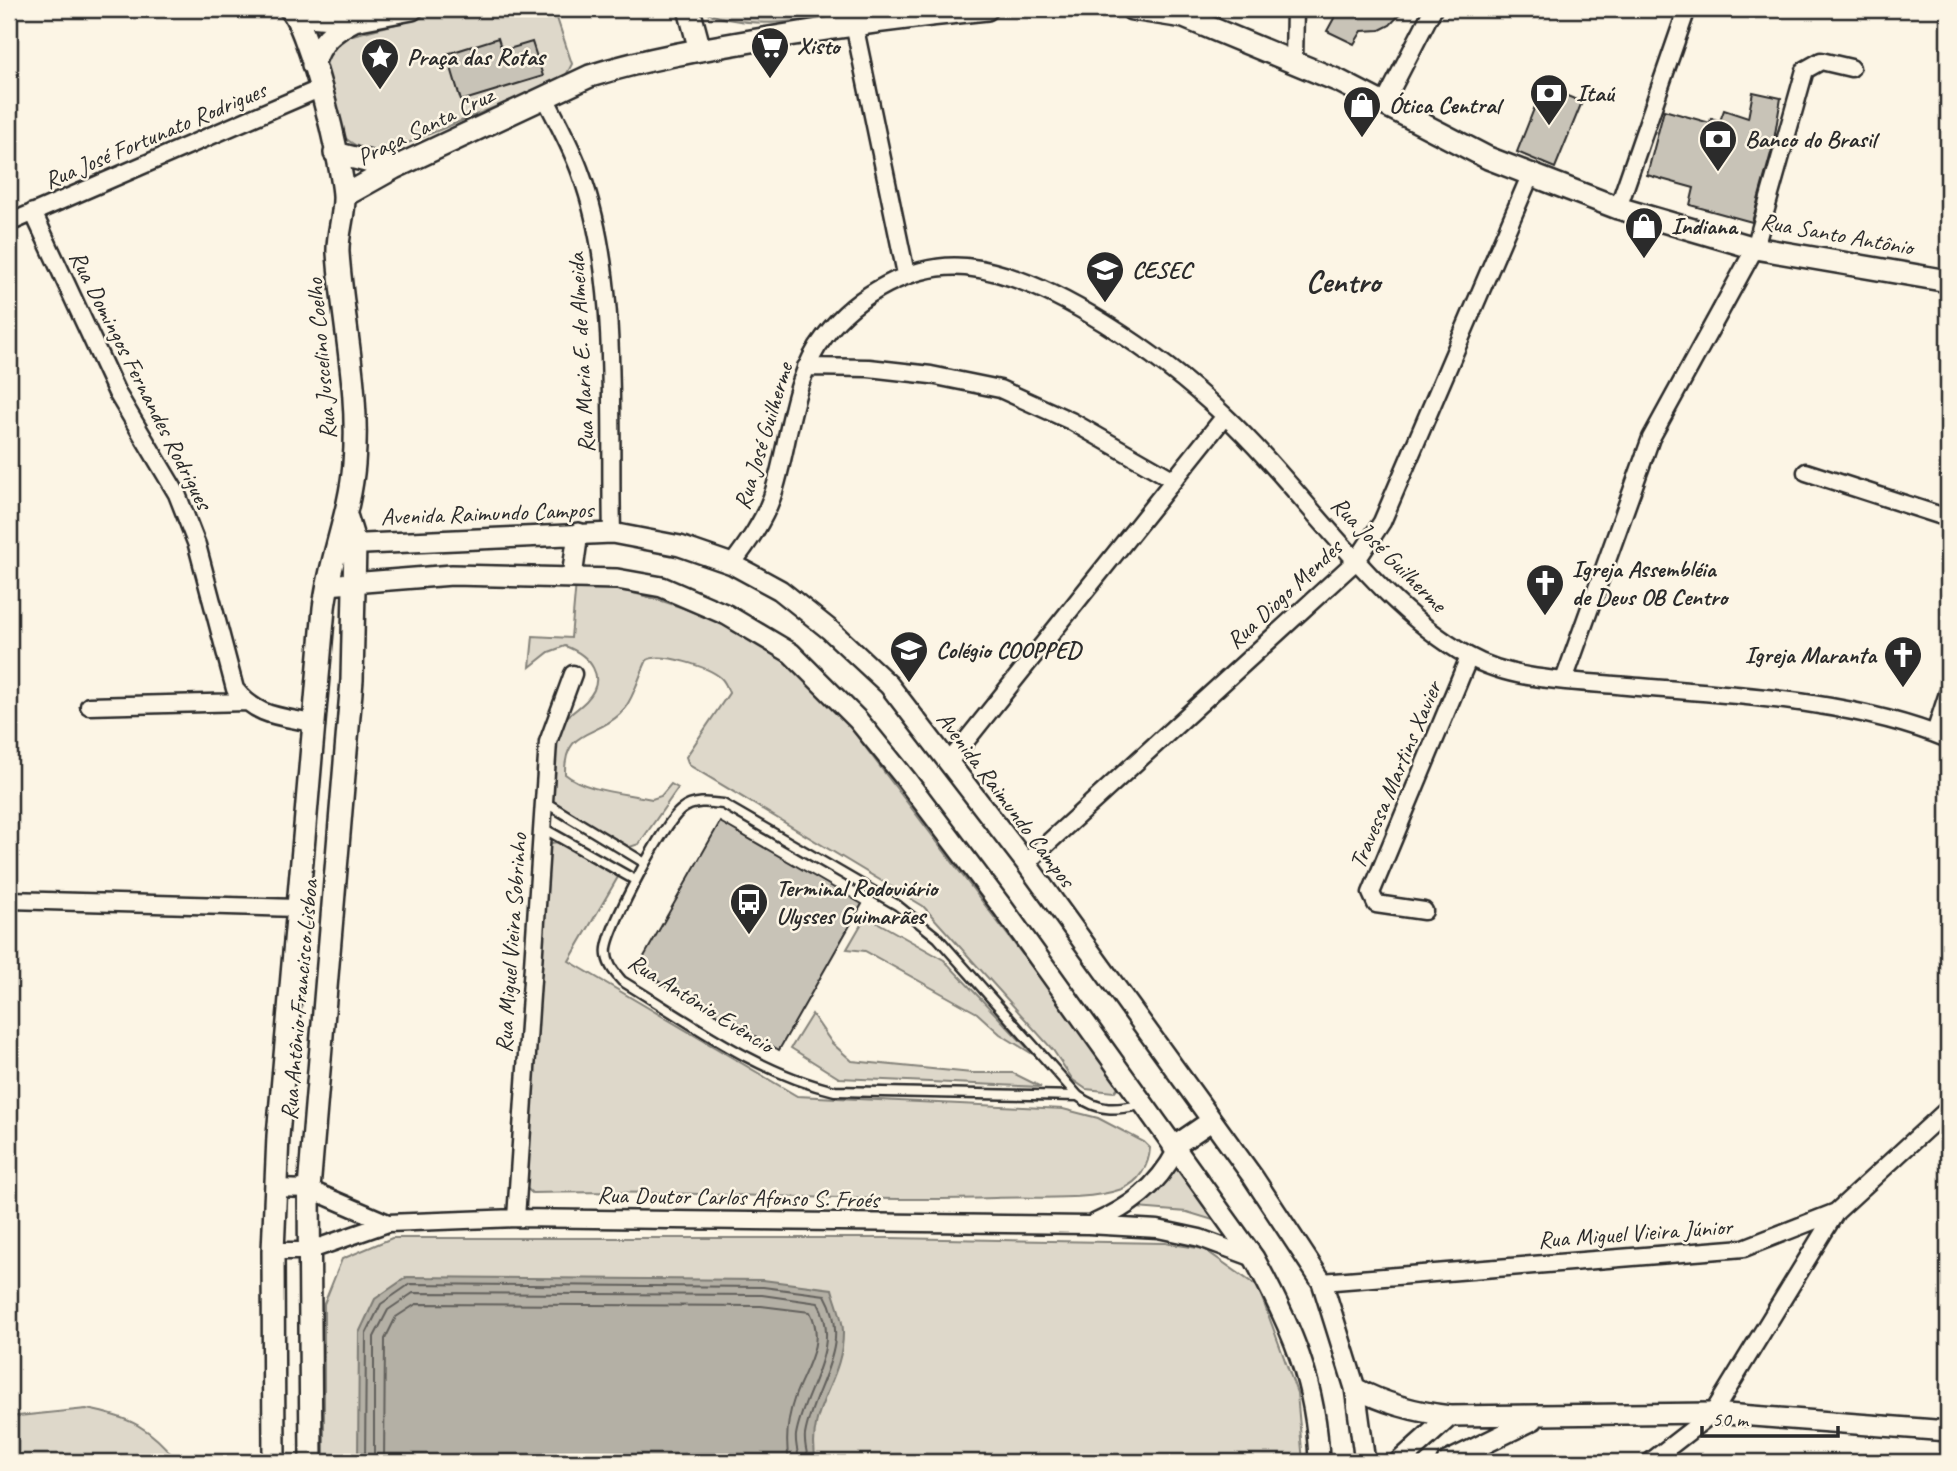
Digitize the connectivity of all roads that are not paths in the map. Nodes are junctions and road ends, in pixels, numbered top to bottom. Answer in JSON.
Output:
{"nodes":[{"id":1,"x":412,"y":9,"type":"edge"},
{"id":2,"x":690,"y":9,"type":"edge"},
{"id":3,"x":987,"y":9,"type":"edge"},
{"id":4,"x":1132,"y":9,"type":"edge"},
{"id":5,"x":1295,"y":9,"type":"edge"},
{"id":6,"x":1433,"y":9,"type":"edge"},
{"id":7,"x":1687,"y":9,"type":"edge"},
{"id":8,"x":293,"y":12,"type":"edge"},
{"id":9,"x":354,"y":20,"type":"junction"},
{"id":10,"x":855,"y":24,"type":"junction"},
{"id":11,"x":700,"y":50,"type":"junction"},
{"id":12,"x":1294,"y":62,"type":"junction"},
{"id":13,"x":313,"y":65,"type":"junction"},
{"id":14,"x":1851,"y":68,"type":"dead end"},
{"id":15,"x":319,"y":89,"type":"junction"},
{"id":16,"x":545,"y":97,"type":"junction"},
{"id":17,"x":1384,"y":104,"type":"junction"},
{"id":18,"x":335,"y":153,"type":"junction"},
{"id":19,"x":394,"y":168,"type":"junction"},
{"id":20,"x":1530,"y":176,"type":"junction"},
{"id":21,"x":344,"y":197,"type":"junction"},
{"id":22,"x":1618,"y":208,"type":"junction"},
{"id":23,"x":33,"y":212,"type":"junction"},
{"id":24,"x":9,"y":223,"type":"edge"},
{"id":25,"x":1755,"y":248,"type":"junction"},
{"id":26,"x":906,"y":274,"type":"junction"},
{"id":27,"x":1948,"y":281,"type":"edge"},
{"id":28,"x":806,"y":367,"type":"junction"},
{"id":29,"x":1225,"y":416,"type":"junction"},
{"id":30,"x":1806,"y":472,"type":"dead end"},
{"id":31,"x":1174,"y":480,"type":"junction"},
{"id":32,"x":1948,"y":518,"type":"edge"},
{"id":33,"x":578,"y":533,"type":"junction"},
{"id":34,"x":612,"y":533,"type":"junction"},
{"id":35,"x":345,"y":545,"type":"junction"},
{"id":36,"x":1357,"y":560,"type":"junction"},
{"id":37,"x":732,"y":564,"type":"junction"},
{"id":38,"x":572,"y":578,"type":"junction"},
{"id":39,"x":356,"y":583,"type":"junction"},
{"id":40,"x":327,"y":585,"type":"junction"},
{"id":41,"x":1469,"y":657,"type":"junction"},
{"id":42,"x":573,"y":674,"type":"dead end"},
{"id":43,"x":1564,"y":680,"type":"junction"},
{"id":44,"x":1948,"y":693,"type":"edge"},
{"id":45,"x":246,"y":702,"type":"junction"},
{"id":46,"x":89,"y":706,"type":"dead end"},
{"id":47,"x":312,"y":723,"type":"junction"},
{"id":48,"x":1942,"y":736,"type":"edge"},
{"id":49,"x":949,"y":762,"type":"junction"},
{"id":50,"x":543,"y":801,"type":"junction"},
{"id":51,"x":541,"y":827,"type":"junction"},
{"id":52,"x":645,"y":863,"type":"junction"},
{"id":53,"x":1026,"y":863,"type":"junction"},
{"id":54,"x":635,"y":880,"type":"junction"},
{"id":55,"x":9,"y":900,"type":"edge"},
{"id":56,"x":297,"y":908,"type":"junction"},
{"id":57,"x":1424,"y":911,"type":"dead end"},
{"id":58,"x":1078,"y":1096,"type":"junction"},
{"id":59,"x":1143,"y":1105,"type":"junction"},
{"id":60,"x":1948,"y":1109,"type":"edge"},
{"id":61,"x":1211,"y":1121,"type":"junction"},
{"id":62,"x":1174,"y":1149,"type":"junction"},
{"id":63,"x":276,"y":1188,"type":"junction"},
{"id":64,"x":309,"y":1189,"type":"junction"},
{"id":65,"x":1836,"y":1212,"type":"junction"},
{"id":66,"x":516,"y":1218,"type":"junction"},
{"id":67,"x":388,"y":1223,"type":"junction"},
{"id":68,"x":1088,"y":1225,"type":"junction"},
{"id":69,"x":273,"y":1251,"type":"junction"},
{"id":70,"x":308,"y":1251,"type":"junction"},
{"id":71,"x":1254,"y":1258,"type":"junction"},
{"id":72,"x":1322,"y":1282,"type":"junction"},
{"id":73,"x":1355,"y":1388,"type":"junction"},
{"id":74,"x":1713,"y":1413,"type":"junction"},
{"id":75,"x":1450,"y":1416,"type":"junction"},
{"id":76,"x":1540,"y":1417,"type":"junction"},
{"id":77,"x":1948,"y":1431,"type":"edge"},
{"id":78,"x":274,"y":1462,"type":"edge"},
{"id":79,"x":311,"y":1462,"type":"edge"},
{"id":80,"x":1319,"y":1462,"type":"edge"},
{"id":81,"x":1365,"y":1462,"type":"edge"},
{"id":82,"x":1399,"y":1462,"type":"edge"},
{"id":83,"x":1447,"y":1462,"type":"edge"},
{"id":84,"x":1650,"y":1462,"type":"edge"}],
"edges":[{"from":1,"to":9,"type":"main road","name":"Praça Santa Cruz"},
{"from":2,"to":11,"type":"main road"},
{"from":3,"to":10,"type":"main road","name":"Praça Santa Cruz"},
{"from":4,"to":12,"type":"main road","name":"Rua Santo Antônio"},
{"from":5,"to":12,"type":"street"},
{"from":6,"to":17,"type":"street"},
{"from":7,"to":22,"type":"street"},
{"from":8,"to":9,"type":"main road","name":"Praça Santa Cruz"},
{"from":8,"to":13,"type":"main road","name":"Praça Santa Cruz"},
{"from":9,"to":13,"type":"main road","name":"Praça Santa Cruz"},
{"from":10,"to":11,"type":"main road","name":"Praça Santa Cruz"},
{"from":10,"to":26,"type":"street"},
{"from":11,"to":16,"type":"main road","name":"Praça Santa Cruz"},
{"from":12,"to":17,"type":"main road","name":"Rua Santo Antônio"},
{"from":13,"to":15,"type":"main road","name":"Praça Santa Cruz"},
{"from":14,"to":25,"type":"street"},
{"from":15,"to":18,"type":"main road","name":"Praça Santa Cruz"},
{"from":15,"to":23,"type":"street","name":"Rua José Fortunato Rodrigues"},
{"from":16,"to":19,"type":"main road","name":"Praça Santa Cruz"},
{"from":16,"to":34,"type":"street","name":"Rua Maria E. de Almeida"},
{"from":17,"to":20,"type":"main road","name":"Rua Santo Antônio"},
{"from":18,"to":19,"type":"main road"},
{"from":18,"to":21,"type":"main road","name":"Praça Santa Cruz"},
{"from":19,"to":21,"type":"main road","name":"Praça Santa Cruz"},
{"from":20,"to":22,"type":"main road","name":"Rua Santo Antônio"},
{"from":20,"to":36,"type":"street","name":"Rua Diogo Mendes"},
{"from":21,"to":35,"type":"main road","name":"Rua Juscelino Coelho"},
{"from":22,"to":25,"type":"main road","name":"Rua Santo Antônio"},
{"from":23,"to":24,"type":"street","name":"Rua José Fortunato Rodrigues"},
{"from":23,"to":45,"type":"street","name":"Rua Domingos Fernandes Rodrigues"},
{"from":25,"to":27,"type":"main road","name":"Rua Santo Antônio"},
{"from":25,"to":43,"type":"street"},
{"from":26,"to":28,"type":"street","name":"Rua José Guilherme"},
{"from":26,"to":29,"type":"street","name":"Rua José Guilherme"},
{"from":28,"to":31,"type":"street"},
{"from":28,"to":37,"type":"street","name":"Rua José Guilherme"},
{"from":29,"to":31,"type":"street"},
{"from":29,"to":36,"type":"street","name":"Rua José Guilherme"},
{"from":30,"to":32,"type":"street"},
{"from":31,"to":49,"type":"street"},
{"from":33,"to":34,"type":"street","name":"Avenida Raimundo Campos"},
{"from":33,"to":35,"type":"street","name":"Avenida Raimundo Campos"},
{"from":33,"to":38,"type":"street"},
{"from":34,"to":37,"type":"street","name":"Avenida Raimundo Campos"},
{"from":35,"to":39,"type":"main road","name":"Rua Antônio Francisco Lisboa"},
{"from":35,"to":40,"type":"main road","name":"Rua Antônio Francisco Lisboa"},
{"from":36,"to":41,"type":"street","name":"Rua José Guilherme"},
{"from":36,"to":53,"type":"street","name":"Rua Diogo Mendes"},
{"from":37,"to":49,"type":"street","name":"Avenida Raimundo Campos"},
{"from":38,"to":39,"type":"street"},
{"from":38,"to":59,"type":"street"},
{"from":39,"to":40,"type":"street"},
{"from":39,"to":64,"type":"main road","name":"Rua Antônio Francisco Lisboa"},
{"from":40,"to":47,"type":"main road","name":"Rua Antônio Francisco Lisboa"},
{"from":41,"to":43,"type":"street","name":"Rua José Guilherme"},
{"from":41,"to":57,"type":"street","name":"Travessa Martins Xavier"},
{"from":42,"to":50,"type":"street","name":"Rua Miguel Vieira Sobrinho"},
{"from":43,"to":48,"type":"street","name":"Rua José Guilherme"},
{"from":44,"to":48,"type":"street"},
{"from":45,"to":46,"type":"street"},
{"from":45,"to":47,"type":"street"},
{"from":47,"to":56,"type":"main road","name":"Rua Antônio Francisco Lisboa"},
{"from":49,"to":53,"type":"street","name":"Avenida Raimundo Campos"},
{"from":50,"to":51,"type":"street","name":"Rua Miguel Vieira Sobrinho"},
{"from":50,"to":52,"type":"lane"},
{"from":51,"to":54,"type":"lane"},
{"from":51,"to":66,"type":"street","name":"Rua Miguel Vieira Sobrinho"},
{"from":52,"to":54,"type":"lane","name":"Rua Antônio Evêncio"},
{"from":52,"to":58,"type":"lane","name":"Rua Antônio Evêncio"},
{"from":53,"to":61,"type":"street","name":"Avenida Raimundo Campos"},
{"from":54,"to":58,"type":"lane","name":"Rua Antônio Evêncio"},
{"from":55,"to":56,"type":"street"},
{"from":56,"to":63,"type":"main road","name":"Rua Antônio Francisco Lisboa"},
{"from":58,"to":59,"type":"lane","name":"Rua Antônio Evêncio"},
{"from":59,"to":62,"type":"street"},
{"from":60,"to":65,"type":"street","name":"Rua Miguel Vieira Júnior"},
{"from":61,"to":62,"type":"street"},
{"from":61,"to":72,"type":"street","name":"Avenida Raimundo Campos"},
{"from":62,"to":68,"type":"street"},
{"from":62,"to":71,"type":"street"},
{"from":63,"to":64,"type":"street"},
{"from":63,"to":69,"type":"main road","name":"Rua Antônio Francisco Lisboa"},
{"from":64,"to":67,"type":"street"},
{"from":64,"to":70,"type":"main road","name":"Rua Antônio Francisco Lisboa"},
{"from":65,"to":72,"type":"street","name":"Rua Miguel Vieira Júnior"},
{"from":65,"to":74,"type":"street"},
{"from":66,"to":67,"type":"street","name":"Rua Doutor Carlos Afonso S. Froés"},
{"from":66,"to":68,"type":"street","name":"Rua Doutor Carlos Afonso S. Froés"},
{"from":67,"to":70,"type":"street"},
{"from":68,"to":71,"type":"street","name":"Rua Doutor Carlos Afonso S. Froés"},
{"from":69,"to":70,"type":"street"},
{"from":69,"to":78,"type":"main road","name":"Rua Antônio Francisco Lisboa"},
{"from":70,"to":79,"type":"main road","name":"Rua Antônio Francisco Lisboa"},
{"from":71,"to":80,"type":"street"},
{"from":72,"to":73,"type":"street","name":"Avenida Raimundo Campos"},
{"from":73,"to":75,"type":"street"},
{"from":73,"to":81,"type":"street","name":"Avenida Raimundo Campos"},
{"from":74,"to":76,"type":"street"},
{"from":74,"to":77,"type":"street"},
{"from":74,"to":84,"type":"street"},
{"from":75,"to":76,"type":"street"},
{"from":75,"to":82,"type":"street"},
{"from":76,"to":83,"type":"street"}]}
